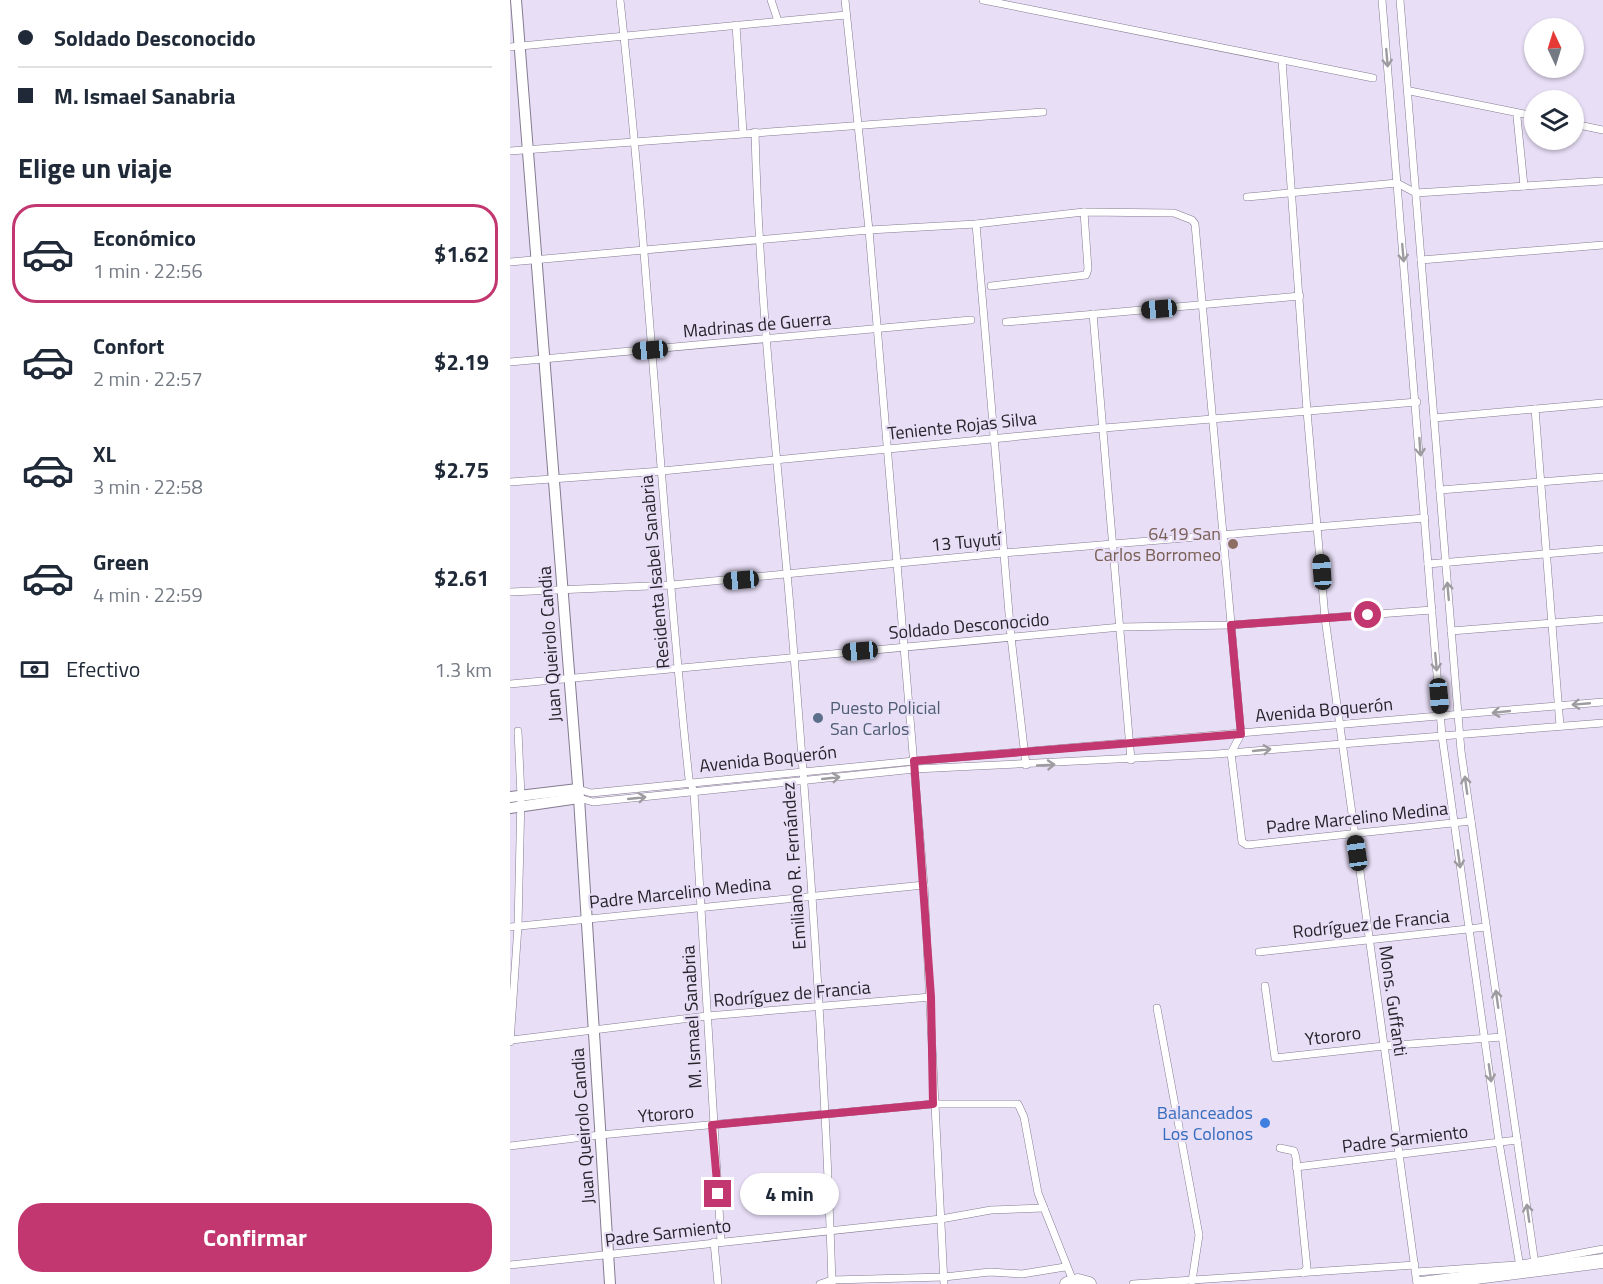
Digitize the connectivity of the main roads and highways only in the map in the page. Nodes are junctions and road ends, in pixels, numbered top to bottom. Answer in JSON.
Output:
{"nodes":[{"id":1,"x":1603,"y":1261,"type":"edge"},
{"id":2,"x":1417,"y":1276,"type":"edge"},
{"id":3,"x":1070,"y":1283,"type":"edge"},
{"id":4,"x":1089,"y":1284,"type":"edge"}],
"edges":[{"from":1,"to":2,"type":"highway"},
{"from":3,"to":4,"type":"highway"}]}
